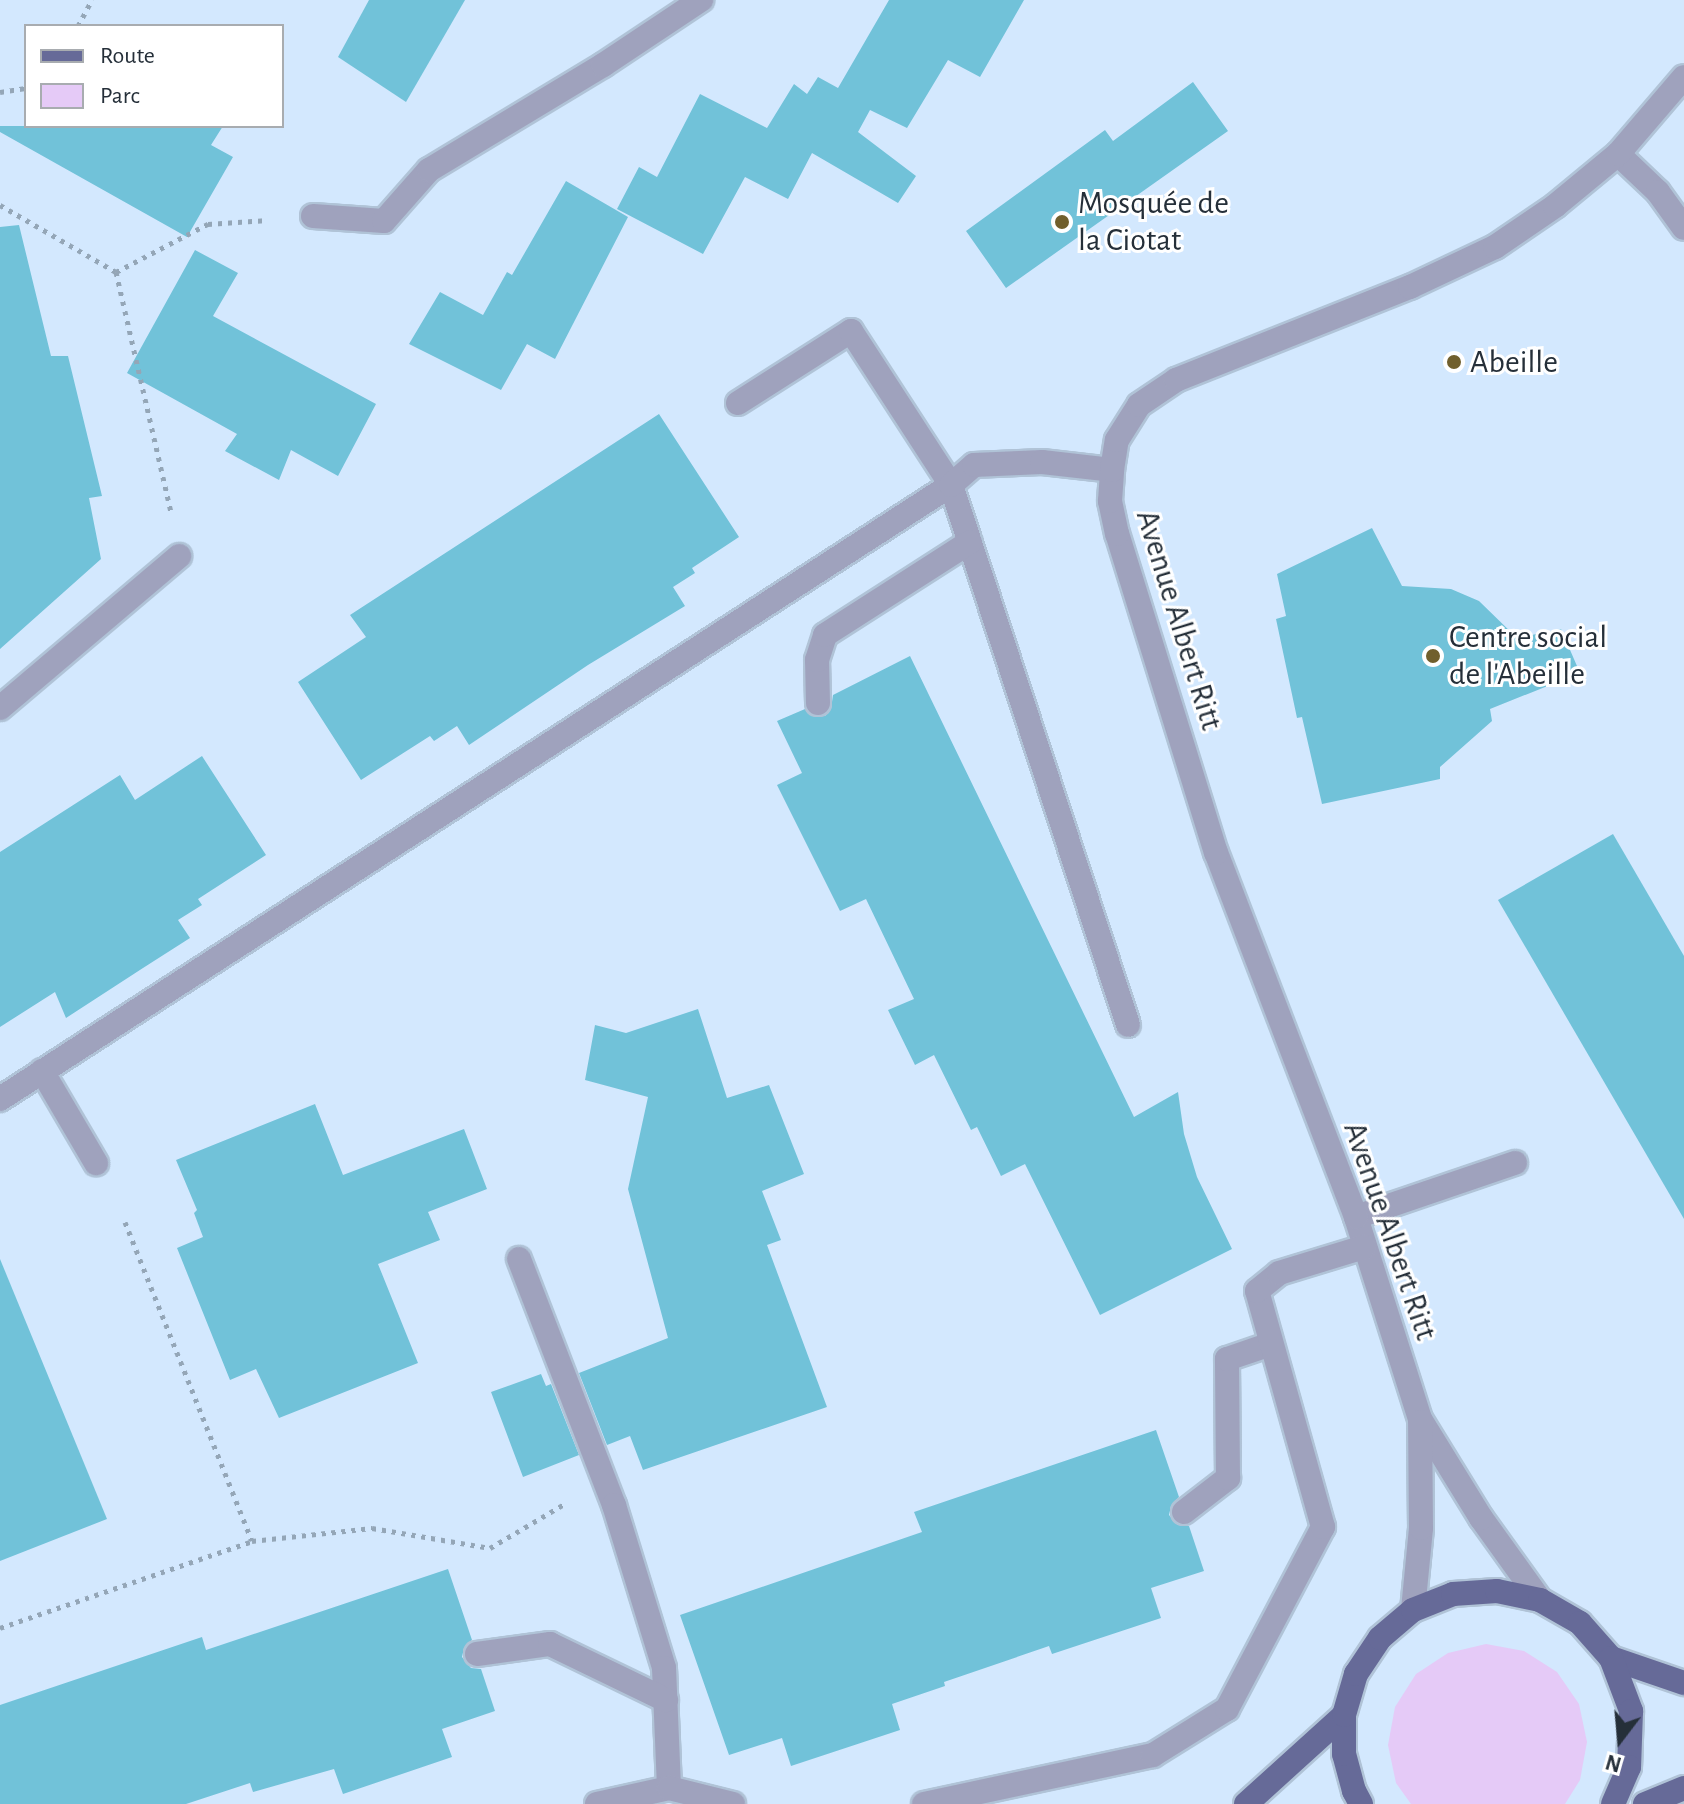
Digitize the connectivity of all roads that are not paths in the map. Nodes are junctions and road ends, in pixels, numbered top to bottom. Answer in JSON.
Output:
{"nodes":[{"id":1,"x":701,"y":0,"type":"edge"},
{"id":2,"x":1684,"y":77,"type":"edge"},
{"id":3,"x":1618,"y":154,"type":"junction"},
{"id":4,"x":313,"y":216,"type":"road end"},
{"id":5,"x":1684,"y":228,"type":"edge"},
{"id":6,"x":738,"y":403,"type":"dead end"},
{"id":7,"x":1112,"y":470,"type":"junction"},
{"id":8,"x":951,"y":485,"type":"junction"},
{"id":9,"x":970,"y":542,"type":"junction"},
{"id":10,"x":179,"y":556,"type":"road end"},
{"id":11,"x":818,"y":703,"type":"dead end"},
{"id":12,"x":0,"y":708,"type":"edge"},
{"id":13,"x":1128,"y":1025,"type":"dead end"},
{"id":14,"x":42,"y":1071,"type":"junction"},
{"id":15,"x":0,"y":1099,"type":"edge"},
{"id":16,"x":96,"y":1163,"type":"dead end"},
{"id":17,"x":1515,"y":1163,"type":"dead end"},
{"id":18,"x":1356,"y":1217,"type":"junction"},
{"id":19,"x":1364,"y":1247,"type":"junction"},
{"id":20,"x":519,"y":1259,"type":"dead end"},
{"id":21,"x":1271,"y":1344,"type":"junction"},
{"id":22,"x":1420,"y":1419,"type":"junction"},
{"id":23,"x":1184,"y":1512,"type":"dead end"},
{"id":24,"x":1540,"y":1600,"type":"junction"},
{"id":25,"x":1413,"y":1610,"type":"junction"},
{"id":26,"x":477,"y":1654,"type":"dead end"},
{"id":27,"x":1611,"y":1658,"type":"junction"},
{"id":28,"x":1684,"y":1683,"type":"edge"},
{"id":29,"x":666,"y":1700,"type":"junction"},
{"id":30,"x":1344,"y":1715,"type":"junction"},
{"id":31,"x":669,"y":1788,"type":"junction"},
{"id":32,"x":1684,"y":1788,"type":"edge"},
{"id":33,"x":597,"y":1804,"type":"edge"},
{"id":34,"x":733,"y":1804,"type":"edge"},
{"id":35,"x":924,"y":1804,"type":"edge"},
{"id":36,"x":1246,"y":1804,"type":"edge"},
{"id":37,"x":1361,"y":1804,"type":"edge"},
{"id":38,"x":1613,"y":1804,"type":"edge"},
{"id":39,"x":1645,"y":1804,"type":"edge"}],
"edges":[{"from":1,"to":4,"type":"street"},
{"from":2,"to":3,"type":"street","name":"Avenue Albert Ritt"},
{"from":3,"to":5,"type":"street"},
{"from":3,"to":7,"type":"street","name":"Avenue Albert Ritt"},
{"from":6,"to":8,"type":"street"},
{"from":7,"to":8,"type":"street"},
{"from":7,"to":18,"type":"street","name":"Avenue Albert Ritt"},
{"from":8,"to":9,"type":"street"},
{"from":8,"to":14,"type":"street"},
{"from":9,"to":11,"type":"street"},
{"from":9,"to":13,"type":"street"},
{"from":10,"to":12,"type":"street"},
{"from":14,"to":15,"type":"street"},
{"from":14,"to":16,"type":"street"},
{"from":17,"to":18,"type":"street"},
{"from":18,"to":19,"type":"street","name":"Avenue Albert Ritt"},
{"from":19,"to":21,"type":"street"},
{"from":19,"to":22,"type":"street","name":"Avenue Albert Ritt"},
{"from":20,"to":29,"type":"street"},
{"from":21,"to":23,"type":"street"},
{"from":21,"to":35,"type":"street"},
{"from":22,"to":24,"type":"street","name":"Avenue Albert Ritt"},
{"from":22,"to":25,"type":"street","name":"Avenue Albert Ritt"},
{"from":24,"to":25,"type":"main road"},
{"from":24,"to":27,"type":"main road"},
{"from":25,"to":30,"type":"main road"},
{"from":26,"to":29,"type":"street"},
{"from":27,"to":28,"type":"main road"},
{"from":27,"to":38,"type":"main road"},
{"from":29,"to":31,"type":"street"},
{"from":30,"to":36,"type":"main road"},
{"from":30,"to":37,"type":"main road"},
{"from":31,"to":33,"type":"street"},
{"from":31,"to":34,"type":"street"},
{"from":32,"to":39,"type":"main road"}]}
